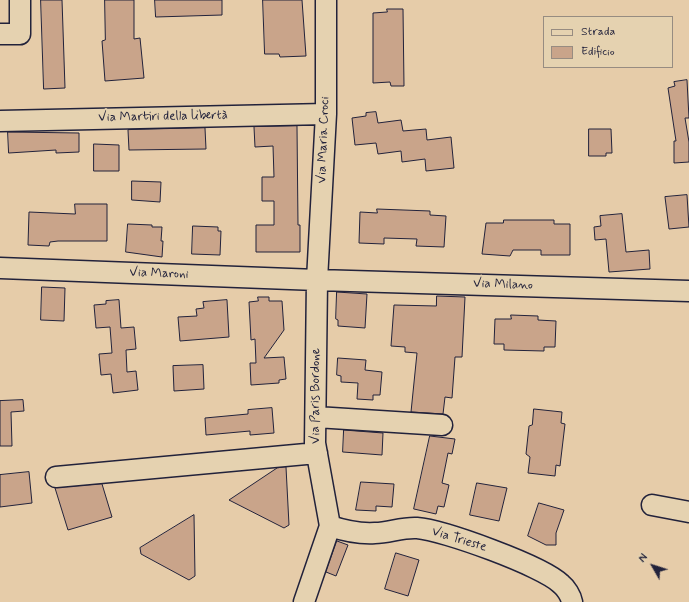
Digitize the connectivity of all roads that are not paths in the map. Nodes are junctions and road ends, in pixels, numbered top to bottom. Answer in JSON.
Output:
{"nodes":[{"id":1,"x":20,"y":0,"type":"edge"},
{"id":2,"x":326,"y":0,"type":"edge"},
{"id":3,"x":0,"y":34,"type":"edge"},
{"id":4,"x":326,"y":114,"type":"junction"},
{"id":5,"x":0,"y":121,"type":"edge"},
{"id":6,"x":0,"y":268,"type":"edge"},
{"id":7,"x":317,"y":280,"type":"junction"},
{"id":8,"x":689,"y":290,"type":"edge"},
{"id":9,"x":316,"y":417,"type":"junction"},
{"id":10,"x":442,"y":425,"type":"dead end"},
{"id":11,"x":317,"y":453,"type":"junction"},
{"id":12,"x":56,"y":477,"type":"dead end"},
{"id":13,"x":652,"y":505,"type":"dead end"},
{"id":14,"x":689,"y":512,"type":"edge"},
{"id":15,"x":330,"y":526,"type":"junction"},
{"id":16,"x":304,"y":602,"type":"edge"},
{"id":17,"x":572,"y":602,"type":"edge"}],
"edges":[{"from":1,"to":3,"type":"street"},
{"from":2,"to":4,"type":"street","name":"Via Maria Croci"},
{"from":4,"to":5,"type":"street","name":"Via Martiri della libertà"},
{"from":4,"to":7,"type":"street","name":"Via Maria Croci"},
{"from":6,"to":7,"type":"street","name":"Via Maroni"},
{"from":7,"to":8,"type":"street","name":"Via Milano"},
{"from":7,"to":9,"type":"street","name":"Via Paris Bordone"},
{"from":9,"to":10,"type":"street"},
{"from":9,"to":11,"type":"street","name":"Via Paris Bordone"},
{"from":11,"to":12,"type":"street"},
{"from":11,"to":15,"type":"street","name":"Via Paris Bordone"},
{"from":13,"to":14,"type":"street"},
{"from":15,"to":16,"type":"street","name":"Via Paris Bordone"},
{"from":15,"to":17,"type":"street","name":"Via Trieste"}]}
